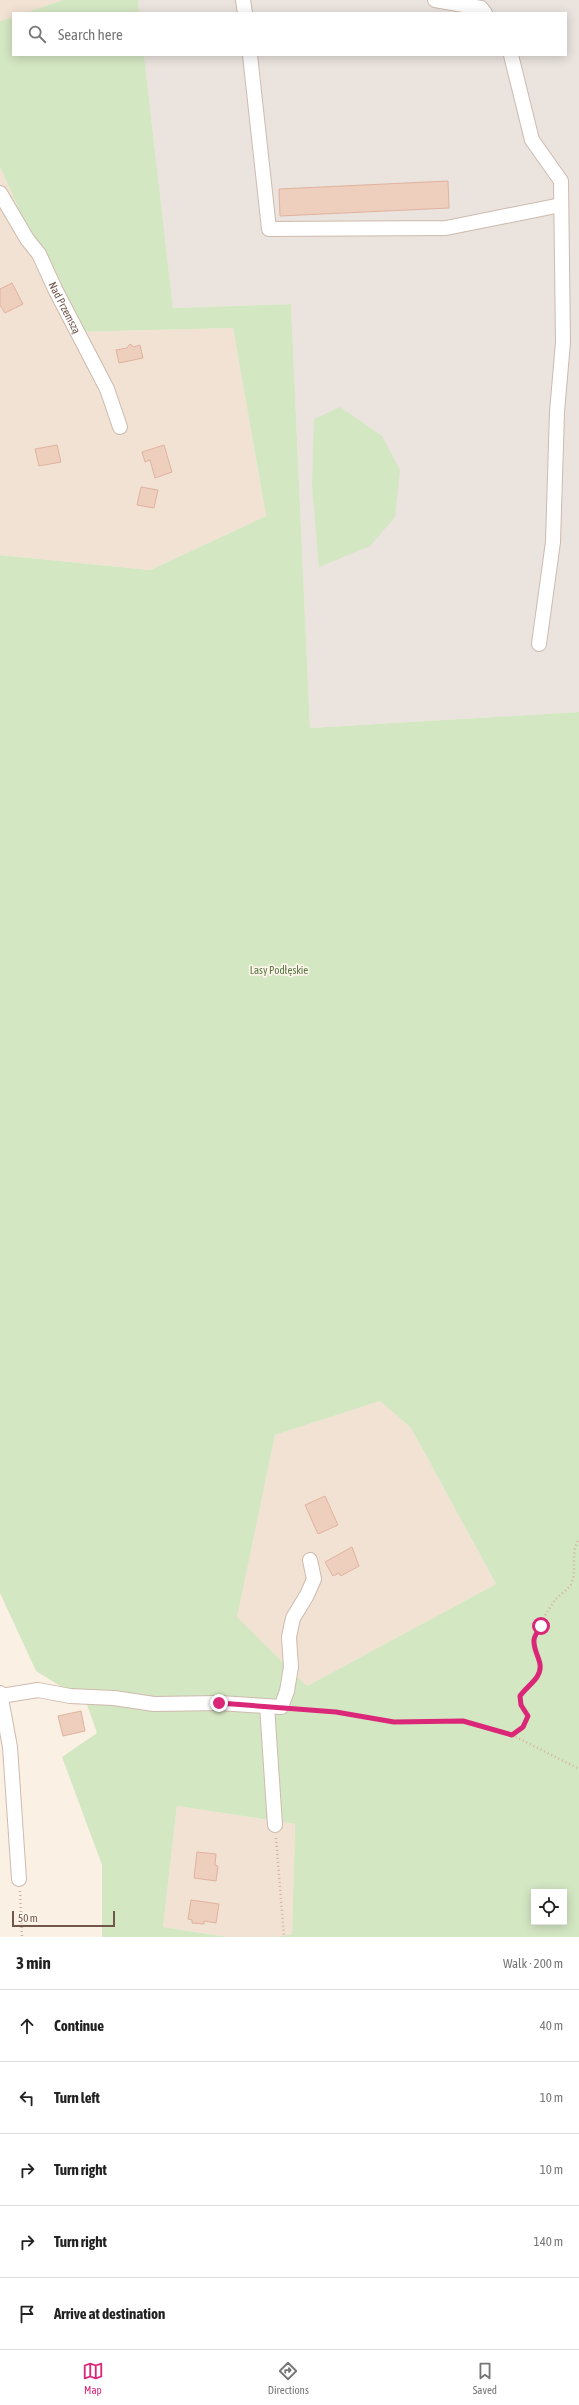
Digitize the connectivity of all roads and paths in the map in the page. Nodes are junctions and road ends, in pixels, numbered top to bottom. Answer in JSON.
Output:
{"nodes":[{"id":1,"x":243,"y":0,"type":"edge"},
{"id":2,"x":435,"y":0,"type":"edge"},
{"id":3,"x":245,"y":12,"type":"edge"},
{"id":4,"x":484,"y":12,"type":"edge"},
{"id":5,"x":250,"y":56,"type":"edge"},
{"id":6,"x":511,"y":56,"type":"edge"},
{"id":7,"x":0,"y":193,"type":"edge"},
{"id":8,"x":561,"y":205,"type":"junction"},
{"id":9,"x":78,"y":332,"type":"junction"},
{"id":10,"x":95,"y":384,"type":"dead end"},
{"id":11,"x":120,"y":427,"type":"dead end"},
{"id":12,"x":539,"y":644,"type":"dead end"},
{"id":13,"x":578,"y":1541,"type":"edge"},
{"id":14,"x":310,"y":1560,"type":"dead end"},
{"id":15,"x":1,"y":1695,"type":"edge"},
{"id":16,"x":274,"y":1707,"type":"junction"},
{"id":17,"x":512,"y":1735,"type":"junction"},
{"id":18,"x":579,"y":1769,"type":"edge"},
{"id":19,"x":275,"y":1825,"type":"joint"},
{"id":20,"x":20,"y":1879,"type":"joint"},
{"id":21,"x":22,"y":1937,"type":"edge"},
{"id":22,"x":284,"y":1937,"type":"edge"}],
"edges":[{"from":1,"to":3,"type":"lane"},
{"from":2,"to":4,"type":"lane"},
{"from":5,"to":8,"type":"lane"},
{"from":6,"to":8,"type":"lane"},
{"from":7,"to":9,"type":"lane","name":"Nad Przemszą"},
{"from":8,"to":12,"type":"lane"},
{"from":9,"to":10,"type":"lane"},
{"from":9,"to":11,"type":"lane","name":"Nad Przemszą"},
{"from":13,"to":17,"type":"path"},
{"from":14,"to":16,"type":"lane"},
{"from":15,"to":16,"type":"lane"},
{"from":15,"to":20,"type":"lane"},
{"from":16,"to":17,"type":"path"},
{"from":16,"to":19,"type":"lane"},
{"from":17,"to":18,"type":"path"},
{"from":19,"to":22,"type":"path"},
{"from":20,"to":21,"type":"path"}]}
